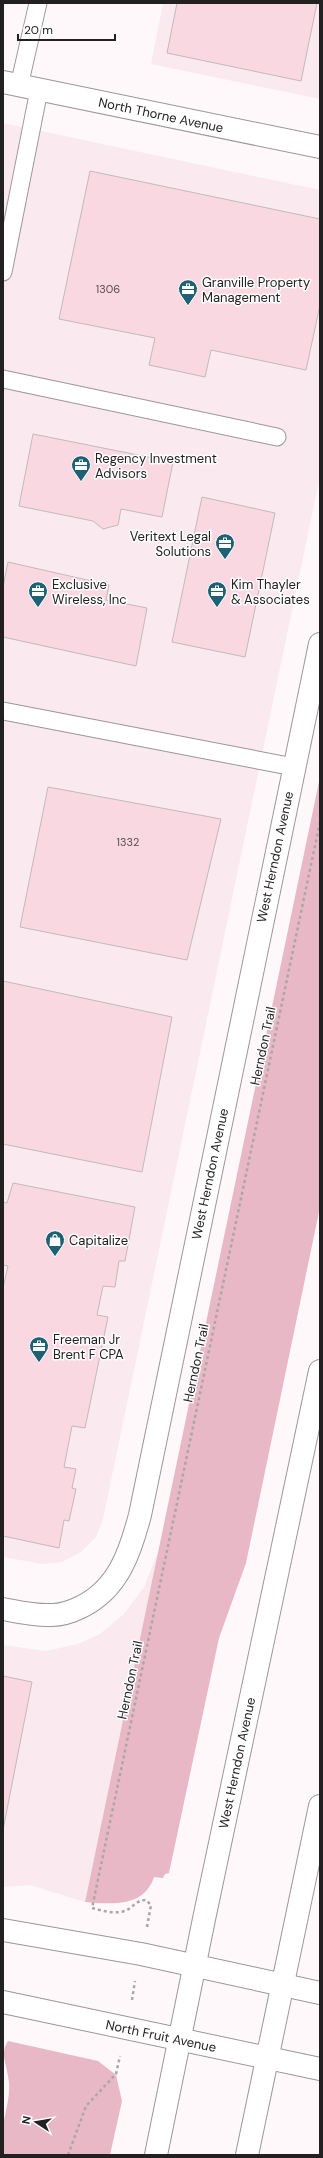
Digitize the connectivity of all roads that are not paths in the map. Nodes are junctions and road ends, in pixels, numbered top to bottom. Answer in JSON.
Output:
{"nodes":[{"id":1,"x":38,"y":3,"type":"edge"},
{"id":2,"x":20,"y":86,"type":"edge"},
{"id":3,"x":320,"y":147,"type":"edge"},
{"id":4,"x":3,"y":272,"type":"edge"},
{"id":5,"x":3,"y":379,"type":"edge"},
{"id":6,"x":277,"y":437,"type":"dead end"},
{"id":7,"x":320,"y":644,"type":"edge"},
{"id":8,"x":3,"y":711,"type":"edge"},
{"id":9,"x":294,"y":767,"type":"junction"},
{"id":10,"x":320,"y":1371,"type":"edge"},
{"id":11,"x":3,"y":1609,"type":"edge"},
{"id":12,"x":320,"y":1806,"type":"edge"},
{"id":13,"x":3,"y":1930,"type":"edge"},
{"id":14,"x":194,"y":1966,"type":"junction"},
{"id":15,"x":282,"y":1984,"type":"junction"},
{"id":16,"x":320,"y":1993,"type":"edge"},
{"id":17,"x":3,"y":2002,"type":"edge"},
{"id":18,"x":179,"y":2040,"type":"junction"},
{"id":19,"x":268,"y":2059,"type":"junction"},
{"id":20,"x":320,"y":2069,"type":"edge"},
{"id":21,"x":156,"y":2155,"type":"edge"},
{"id":22,"x":247,"y":2155,"type":"edge"}],
"edges":[{"from":1,"to":2,"type":"lane"},
{"from":2,"to":3,"type":"street","name":"North Thorne Avenue"},
{"from":2,"to":4,"type":"lane"},
{"from":5,"to":6,"type":"lane"},
{"from":7,"to":9,"type":"street","name":"West Herndon Avenue"},
{"from":8,"to":9,"type":"lane"},
{"from":9,"to":11,"type":"street","name":"West Herndon Avenue"},
{"from":10,"to":14,"type":"street","name":"West Herndon Avenue"},
{"from":12,"to":15,"type":"street"},
{"from":13,"to":14,"type":"street"},
{"from":14,"to":15,"type":"street"},
{"from":14,"to":18,"type":"street","name":"West Herndon Avenue"},
{"from":15,"to":16,"type":"street"},
{"from":15,"to":19,"type":"street"},
{"from":17,"to":18,"type":"street","name":"North Fruit Avenue"},
{"from":18,"to":19,"type":"street","name":"North Fruit Avenue"},
{"from":18,"to":21,"type":"street","name":"West Herndon Avenue"},
{"from":19,"to":20,"type":"street","name":"North Fruit Avenue"},
{"from":19,"to":22,"type":"street"}]}
